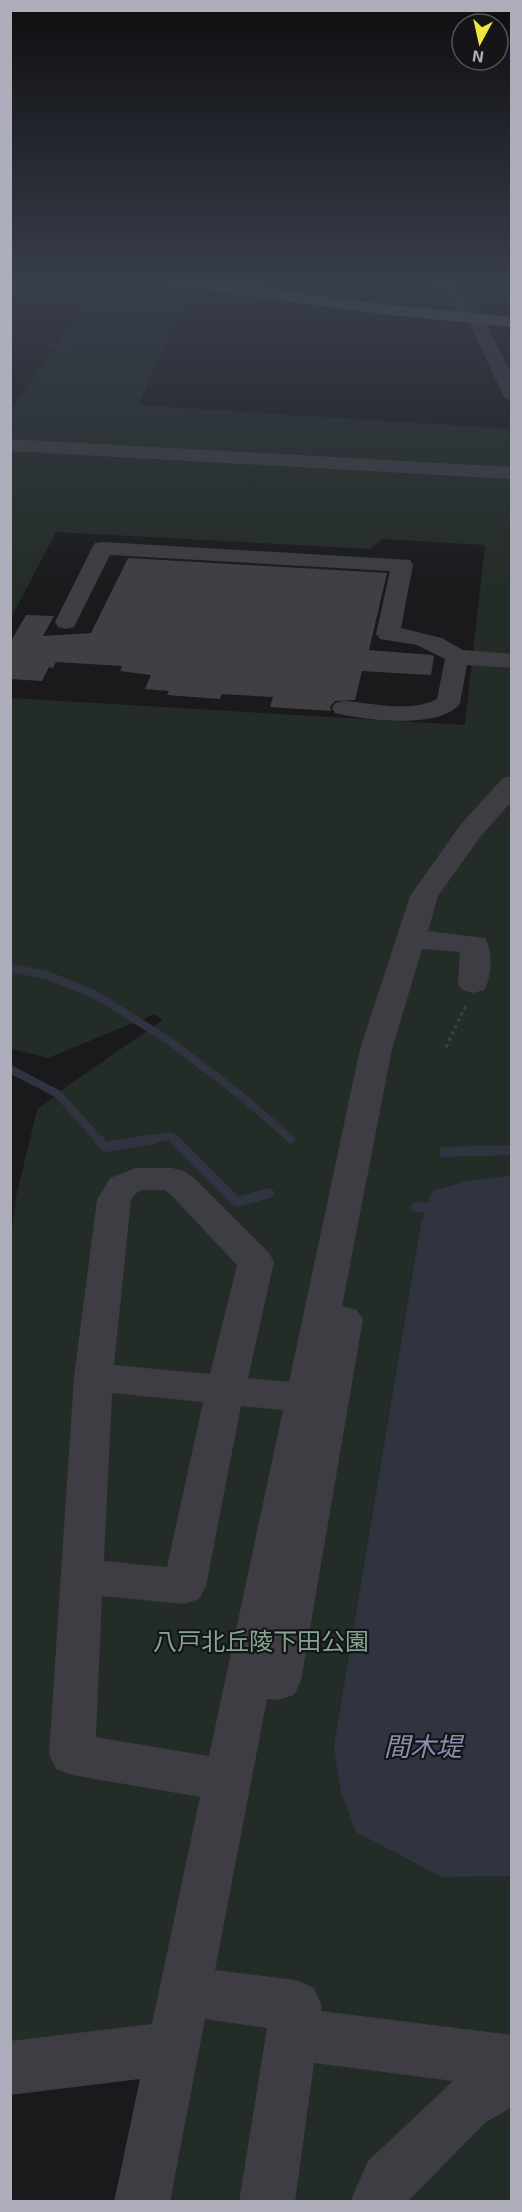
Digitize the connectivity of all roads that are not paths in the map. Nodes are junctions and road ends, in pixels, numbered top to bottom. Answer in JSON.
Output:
{"nodes":[{"id":1,"x":10,"y":445,"type":"edge"},
{"id":2,"x":512,"y":473,"type":"edge"},
{"id":3,"x":66,"y":622,"type":"dead end"},
{"id":4,"x":457,"y":657,"type":"junction"},
{"id":5,"x":512,"y":661,"type":"edge"},
{"id":6,"x":344,"y":708,"type":"dead end"},
{"id":7,"x":512,"y":784,"type":"edge"},
{"id":8,"x":410,"y":939,"type":"junction"},
{"id":9,"x":473,"y":984,"type":"road end"},
{"id":10,"x":330,"y":1282,"type":"junction"},
{"id":11,"x":93,"y":1377,"type":"junction"},
{"id":12,"x":225,"y":1391,"type":"junction"},
{"id":13,"x":305,"y":1398,"type":"junction"},
{"id":14,"x":82,"y":1577,"type":"junction"},
{"id":15,"x":248,"y":1678,"type":"junction"},
{"id":16,"x":227,"y":1780,"type":"junction"},
{"id":17,"x":185,"y":1991,"type":"junction"},
{"id":18,"x":292,"y":2034,"type":"junction"},
{"id":19,"x":174,"y":2048,"type":"junction"},
{"id":20,"x":512,"y":2062,"type":"edge"},
{"id":21,"x":10,"y":2068,"type":"edge"},
{"id":22,"x":512,"y":2076,"type":"edge"},
{"id":23,"x":141,"y":2202,"type":"edge"},
{"id":24,"x":267,"y":2202,"type":"edge"},
{"id":25,"x":378,"y":2202,"type":"edge"}],
"edges":[{"from":1,"to":2,"type":"street"},
{"from":3,"to":4,"type":"street"},
{"from":4,"to":5,"type":"street"},
{"from":4,"to":6,"type":"street"},
{"from":7,"to":8,"type":"street"},
{"from":8,"to":9,"type":"street"},
{"from":8,"to":10,"type":"street"},
{"from":10,"to":13,"type":"street"},
{"from":10,"to":15,"type":"street"},
{"from":11,"to":12,"type":"street"},
{"from":11,"to":12,"type":"street"},
{"from":11,"to":14,"type":"street"},
{"from":12,"to":13,"type":"street"},
{"from":12,"to":14,"type":"street"},
{"from":13,"to":15,"type":"street"},
{"from":14,"to":16,"type":"street"},
{"from":15,"to":16,"type":"street"},
{"from":16,"to":17,"type":"street"},
{"from":17,"to":18,"type":"street"},
{"from":17,"to":19,"type":"street"},
{"from":18,"to":20,"type":"street"},
{"from":18,"to":24,"type":"street"},
{"from":19,"to":21,"type":"street"},
{"from":19,"to":23,"type":"street"},
{"from":22,"to":25,"type":"street"}]}
